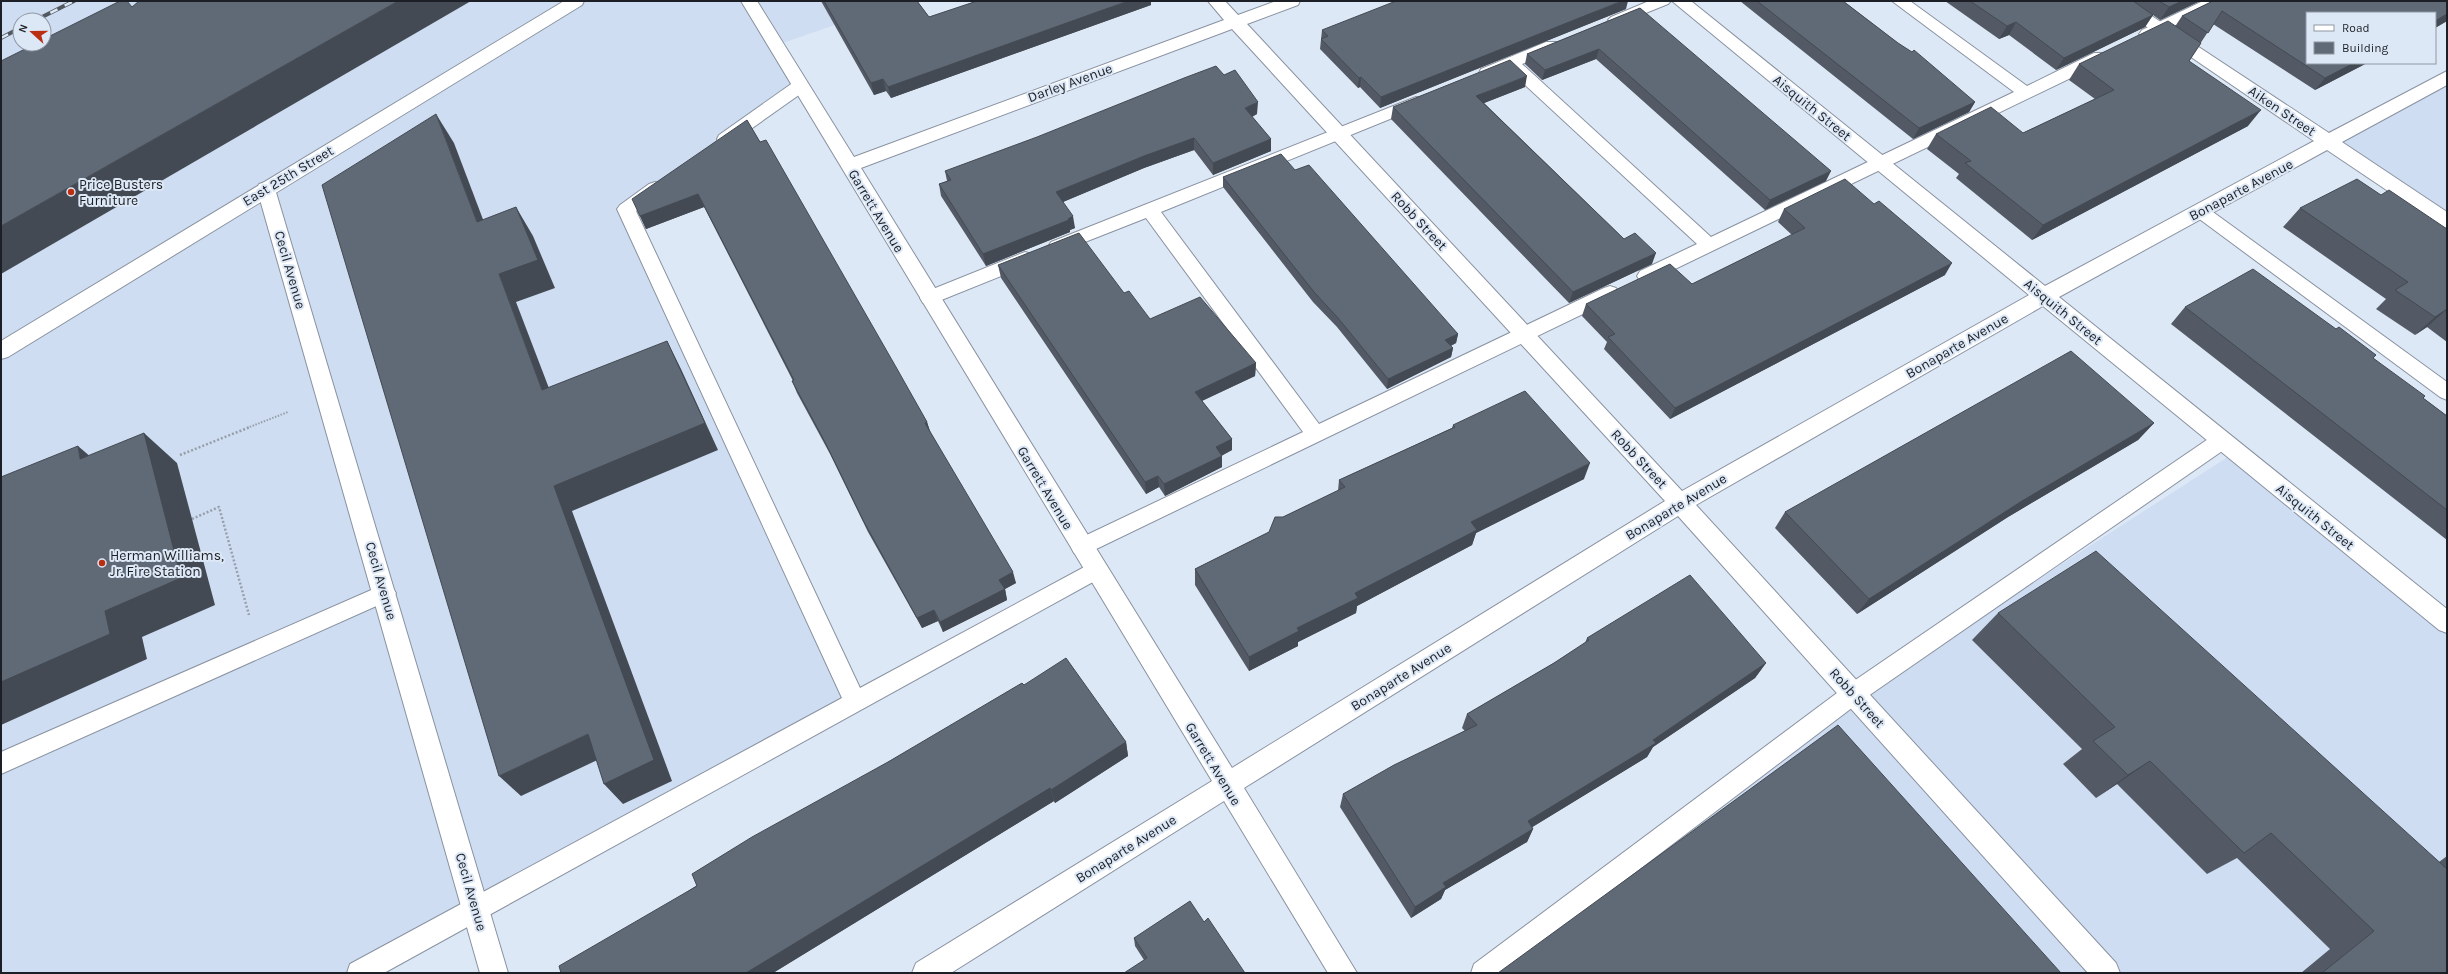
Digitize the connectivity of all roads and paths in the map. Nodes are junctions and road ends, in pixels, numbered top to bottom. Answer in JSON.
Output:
{"nodes":[{"id":1,"x":576,"y":1,"type":"edge"},
{"id":2,"x":748,"y":1,"type":"edge"},
{"id":3,"x":1216,"y":1,"type":"edge"},
{"id":4,"x":1292,"y":1,"type":"edge"},
{"id":5,"x":1663,"y":1,"type":"edge"},
{"id":6,"x":1680,"y":1,"type":"edge"},
{"id":7,"x":1900,"y":1,"type":"edge"},
{"id":8,"x":2117,"y":1,"type":"edge"},
{"id":9,"x":2215,"y":1,"type":"edge"},
{"id":10,"x":1236,"y":22,"type":"junction"},
{"id":11,"x":1598,"y":28,"type":"edge"},
{"id":12,"x":2159,"y":29,"type":"junction"},
{"id":13,"x":1569,"y":39,"type":"edge"},
{"id":14,"x":1511,"y":63,"type":"junction"},
{"id":15,"x":2447,"y":77,"type":"edge"},
{"id":16,"x":1475,"y":78,"type":"edge"},
{"id":17,"x":800,"y":86,"type":"junction"},
{"id":18,"x":2026,"y":93,"type":"junction"},
{"id":19,"x":1432,"y":95,"type":"edge"},
{"id":20,"x":1339,"y":134,"type":"junction"},
{"id":21,"x":2329,"y":143,"type":"junction"},
{"id":22,"x":710,"y":150,"type":"edge"},
{"id":23,"x":1881,"y":164,"type":"junction"},
{"id":24,"x":848,"y":166,"type":"junction"},
{"id":25,"x":671,"y":177,"type":"edge"},
{"id":26,"x":266,"y":189,"type":"junction"},
{"id":27,"x":1149,"y":209,"type":"junction"},
{"id":28,"x":2200,"y":211,"type":"junction"},
{"id":29,"x":2447,"y":221,"type":"edge"},
{"id":30,"x":1710,"y":246,"type":"junction"},
{"id":31,"x":2044,"y":296,"type":"junction"},
{"id":32,"x":929,"y":298,"type":"junction"},
{"id":33,"x":1524,"y":335,"type":"junction"},
{"id":34,"x":1,"y":351,"type":"edge"},
{"id":35,"x":2447,"y":392,"type":"edge"},
{"id":36,"x":288,"y":412,"type":"dead end"},
{"id":37,"x":1316,"y":435,"type":"junction"},
{"id":38,"x":2221,"y":441,"type":"junction"},
{"id":39,"x":180,"y":455,"type":"dead end"},
{"id":40,"x":1680,"y":503,"type":"junction"},
{"id":41,"x":192,"y":520,"type":"dead end"},
{"id":42,"x":1080,"y":547,"type":"junction"},
{"id":43,"x":1095,"y":570,"type":"junction"},
{"id":44,"x":385,"y":593,"type":"junction"},
{"id":45,"x":249,"y":615,"type":"dead end"},
{"id":46,"x":2447,"y":623,"type":"edge"},
{"id":47,"x":1853,"y":694,"type":"junction"},
{"id":48,"x":855,"y":702,"type":"junction"},
{"id":49,"x":1,"y":763,"type":"edge"},
{"id":50,"x":1226,"y":786,"type":"junction"},
{"id":51,"x":476,"y":910,"type":"junction"},
{"id":52,"x":359,"y":973,"type":"edge"},
{"id":53,"x":494,"y":973,"type":"edge"},
{"id":54,"x":926,"y":973,"type":"edge"},
{"id":55,"x":1343,"y":973,"type":"edge"},
{"id":56,"x":1483,"y":973,"type":"edge"},
{"id":57,"x":2106,"y":973,"type":"edge"}],
"edges":[{"from":1,"to":26,"type":"street","name":"East 25th Street"},
{"from":2,"to":17,"type":"street","name":"Garrett Avenue"},
{"from":3,"to":10,"type":"street","name":"Robb Street"},
{"from":4,"to":10,"type":"street","name":"Darley Avenue"},
{"from":5,"to":11,"type":"lane"},
{"from":6,"to":23,"type":"street","name":"Aisquith Street"},
{"from":7,"to":18,"type":"lane"},
{"from":8,"to":12,"type":"street","name":"Aiken Street"},
{"from":9,"to":12,"type":"lane"},
{"from":10,"to":20,"type":"street","name":"Robb Street"},
{"from":10,"to":24,"type":"street","name":"Darley Avenue"},
{"from":12,"to":18,"type":"lane"},
{"from":12,"to":21,"type":"street","name":"Aiken Street"},
{"from":13,"to":14,"type":"lane"},
{"from":14,"to":16,"type":"lane"},
{"from":14,"to":30,"type":"lane"},
{"from":15,"to":21,"type":"street","name":"Bonaparte Avenue"},
{"from":17,"to":22,"type":"lane"},
{"from":17,"to":24,"type":"street","name":"Garrett Avenue"},
{"from":18,"to":23,"type":"lane"},
{"from":19,"to":20,"type":"lane"},
{"from":20,"to":27,"type":"lane"},
{"from":20,"to":33,"type":"street","name":"Robb Street"},
{"from":21,"to":28,"type":"street","name":"Bonaparte Avenue"},
{"from":21,"to":29,"type":"street","name":"Aiken Street"},
{"from":23,"to":30,"type":"lane"},
{"from":23,"to":31,"type":"street","name":"Aisquith Street"},
{"from":24,"to":32,"type":"street","name":"Garrett Avenue"},
{"from":25,"to":48,"type":"lane"},
{"from":26,"to":34,"type":"street","name":"East 25th Street"},
{"from":26,"to":44,"type":"street","name":"Cecil Avenue"},
{"from":27,"to":32,"type":"lane"},
{"from":27,"to":37,"type":"lane"},
{"from":28,"to":31,"type":"street","name":"Bonaparte Avenue"},
{"from":28,"to":35,"type":"lane"},
{"from":30,"to":33,"type":"lane"},
{"from":31,"to":38,"type":"street","name":"Aisquith Street"},
{"from":31,"to":40,"type":"street","name":"Bonaparte Avenue"},
{"from":32,"to":42,"type":"street","name":"Garrett Avenue"},
{"from":33,"to":37,"type":"lane"},
{"from":33,"to":40,"type":"street","name":"Robb Street"},
{"from":36,"to":39,"type":"path"},
{"from":37,"to":42,"type":"lane"},
{"from":38,"to":46,"type":"street","name":"Aisquith Street"},
{"from":38,"to":47,"type":"lane"},
{"from":40,"to":47,"type":"street","name":"Robb Street"},
{"from":40,"to":50,"type":"street","name":"Bonaparte Avenue"},
{"from":41,"to":45,"type":"path"},
{"from":42,"to":43,"type":"street","name":"Garrett Avenue"},
{"from":43,"to":48,"type":"lane"},
{"from":43,"to":50,"type":"street","name":"Garrett Avenue"},
{"from":44,"to":49,"type":"lane"},
{"from":44,"to":51,"type":"street","name":"Cecil Avenue"},
{"from":47,"to":56,"type":"lane"},
{"from":47,"to":57,"type":"street","name":"Robb Street"},
{"from":48,"to":51,"type":"lane"},
{"from":50,"to":54,"type":"street","name":"Bonaparte Avenue"},
{"from":50,"to":55,"type":"street","name":"Garrett Avenue"},
{"from":51,"to":52,"type":"lane"},
{"from":51,"to":53,"type":"street","name":"Cecil Avenue"}]}
